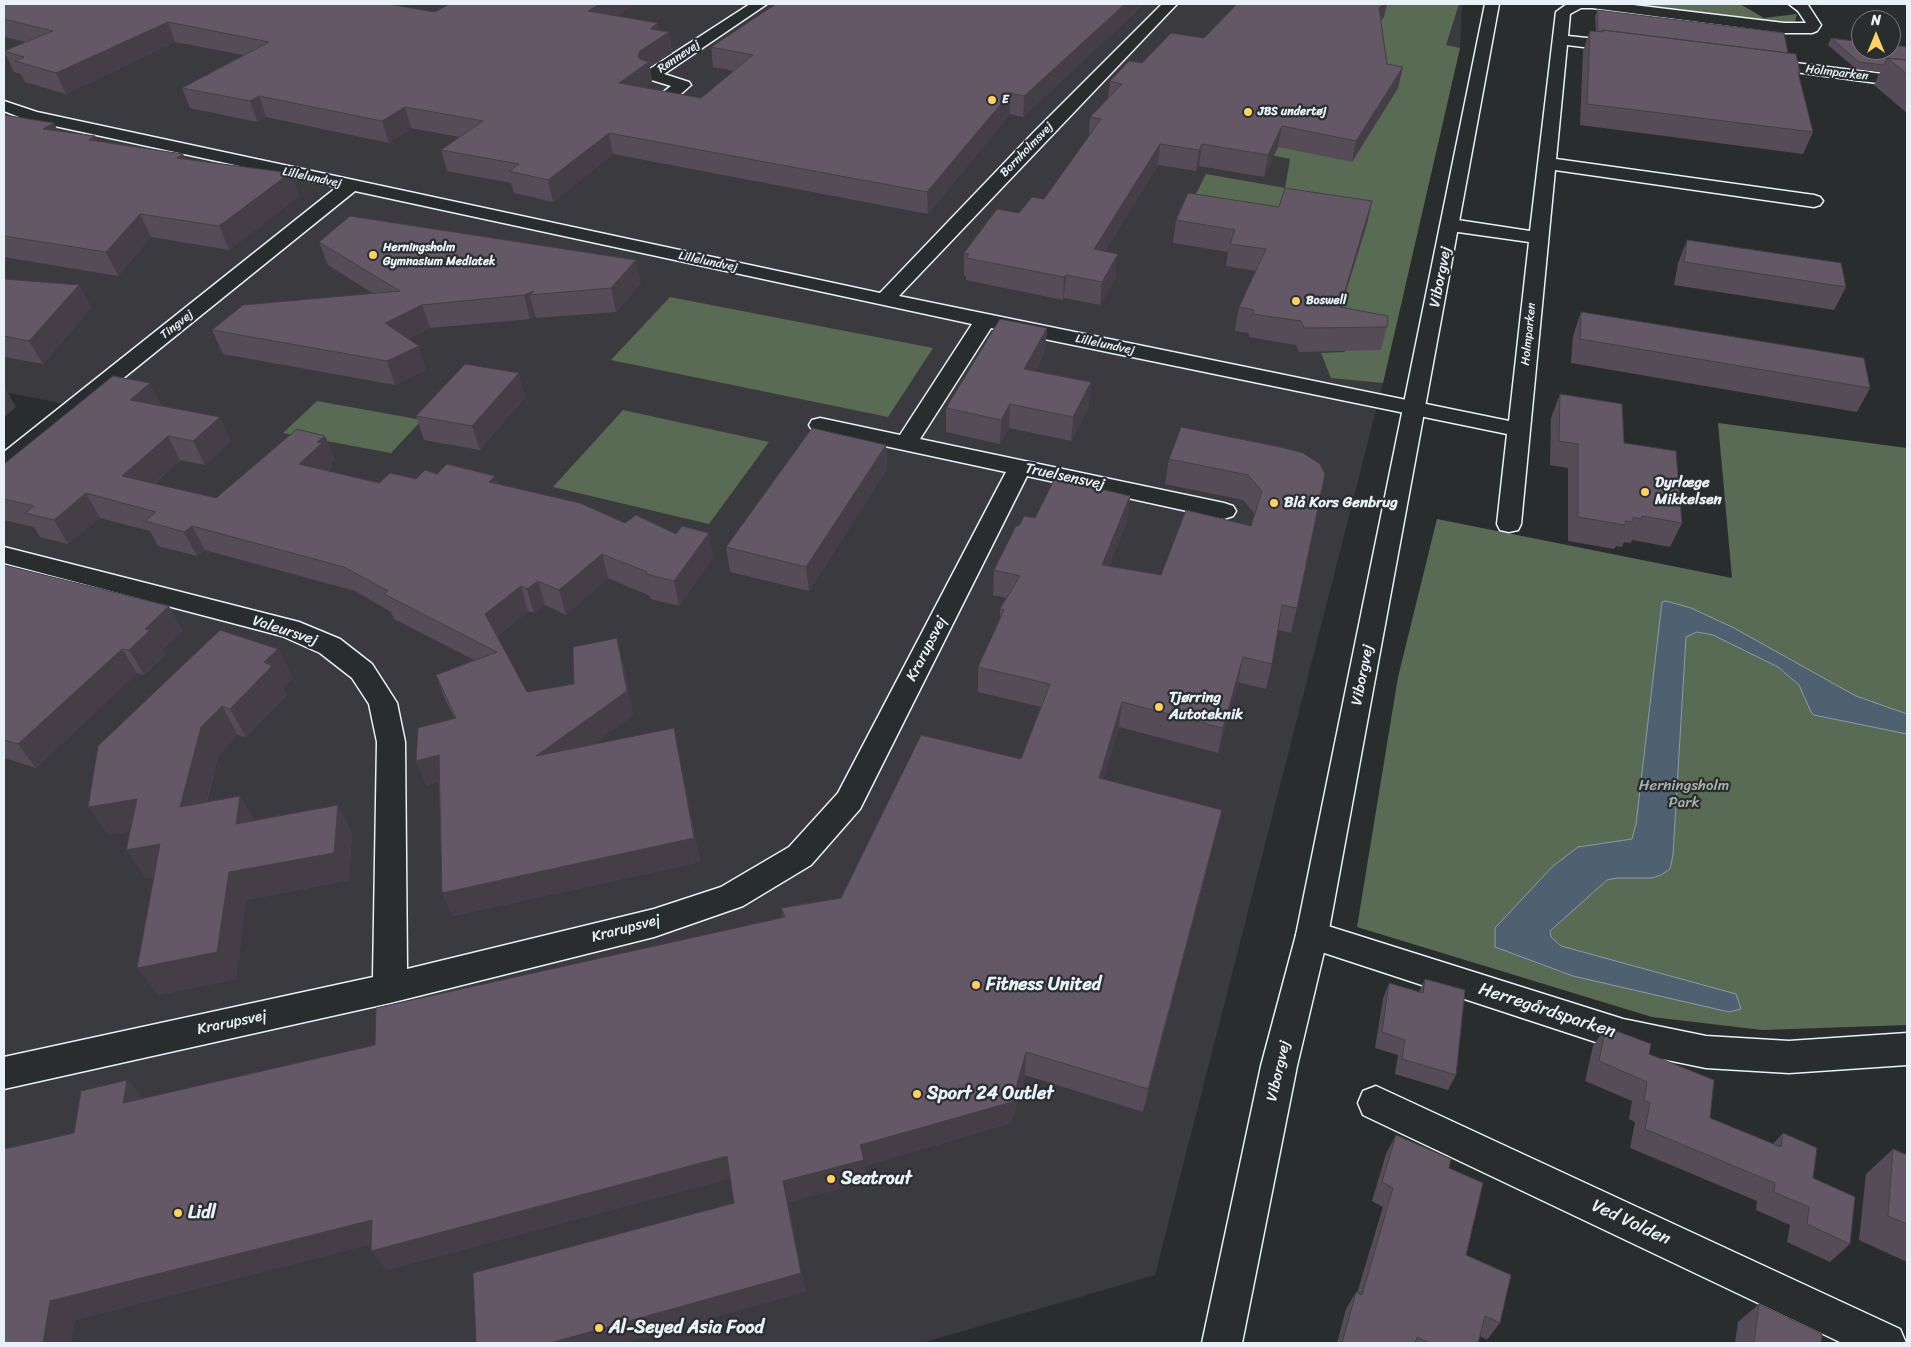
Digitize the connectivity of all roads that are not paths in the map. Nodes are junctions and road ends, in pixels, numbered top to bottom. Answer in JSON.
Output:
{"nodes":[{"id":1,"x":760,"y":4,"type":"edge"},
{"id":2,"x":1170,"y":4,"type":"edge"},
{"id":3,"x":1492,"y":4,"type":"edge"},
{"id":4,"x":1796,"y":4,"type":"edge"},
{"id":5,"x":1559,"y":39,"type":"junction"},
{"id":6,"x":1640,"y":49,"type":"edge"},
{"id":7,"x":1746,"y":62,"type":"edge"},
{"id":8,"x":1907,"y":82,"type":"edge"},
{"id":9,"x":658,"y":105,"type":"edge"},
{"id":10,"x":4,"y":106,"type":"edge"},
{"id":11,"x":1546,"y":163,"type":"junction"},
{"id":12,"x":350,"y":186,"type":"junction"},
{"id":13,"x":1814,"y":201,"type":"dead end"},
{"id":14,"x":1451,"y":225,"type":"junction"},
{"id":15,"x":1539,"y":238,"type":"junction"},
{"id":16,"x":885,"y":299,"type":"junction"},
{"id":17,"x":985,"y":321,"type":"junction"},
{"id":18,"x":1415,"y":408,"type":"junction"},
{"id":19,"x":820,"y":425,"type":"dead end"},
{"id":20,"x":1519,"y":430,"type":"junction"},
{"id":21,"x":906,"y":444,"type":"junction"},
{"id":22,"x":4,"y":463,"type":"edge"},
{"id":23,"x":1020,"y":468,"type":"junction"},
{"id":24,"x":1224,"y":511,"type":"dead end"},
{"id":25,"x":1509,"y":524,"type":"dead end"},
{"id":26,"x":4,"y":554,"type":"edge"},
{"id":27,"x":1312,"y":935,"type":"junction"},
{"id":28,"x":390,"y":988,"type":"junction"},
{"id":29,"x":1907,"y":1049,"type":"edge"},
{"id":30,"x":4,"y":1073,"type":"edge"},
{"id":31,"x":1376,"y":1103,"type":"dead end"},
{"id":32,"x":1222,"y":1343,"type":"edge"},
{"id":33,"x":1886,"y":1343,"type":"edge"}],
"edges":[{"from":1,"to":9,"type":"street","name":"Rønnevej"},
{"from":2,"to":16,"type":"street","name":"Bornholmsvej"},
{"from":3,"to":14,"type":"street","name":"Viborgvej"},
{"from":4,"to":5,"type":"street","name":"Holmparken"},
{"from":5,"to":6,"type":"street"},
{"from":5,"to":11,"type":"street","name":"Holmparken"},
{"from":7,"to":8,"type":"street","name":"Holmparken"},
{"from":10,"to":12,"type":"street","name":"Lillelundvej"},
{"from":11,"to":13,"type":"street"},
{"from":11,"to":15,"type":"street","name":"Holmparken"},
{"from":12,"to":16,"type":"street","name":"Lillelundvej"},
{"from":12,"to":22,"type":"street","name":"Tingvej"},
{"from":14,"to":15,"type":"street"},
{"from":14,"to":18,"type":"street","name":"Viborgvej"},
{"from":15,"to":20,"type":"street","name":"Holmparken"},
{"from":16,"to":17,"type":"street","name":"Lillelundvej"},
{"from":17,"to":18,"type":"street","name":"Lillelundvej"},
{"from":17,"to":21,"type":"street"},
{"from":18,"to":20,"type":"street"},
{"from":18,"to":27,"type":"street","name":"Viborgvej"},
{"from":19,"to":21,"type":"street","name":"Truelsensvej"},
{"from":20,"to":25,"type":"street","name":"Holmparken"},
{"from":21,"to":23,"type":"street","name":"Truelsensvej"},
{"from":23,"to":24,"type":"street","name":"Truelsensvej"},
{"from":23,"to":28,"type":"street","name":"Krarupsvej"},
{"from":26,"to":28,"type":"street","name":"Valeursvej"},
{"from":27,"to":29,"type":"street","name":"Herregårdsparken"},
{"from":27,"to":32,"type":"street","name":"Viborgvej"},
{"from":28,"to":30,"type":"street","name":"Krarupsvej"},
{"from":31,"to":33,"type":"street","name":"Ved Volden"}]}
